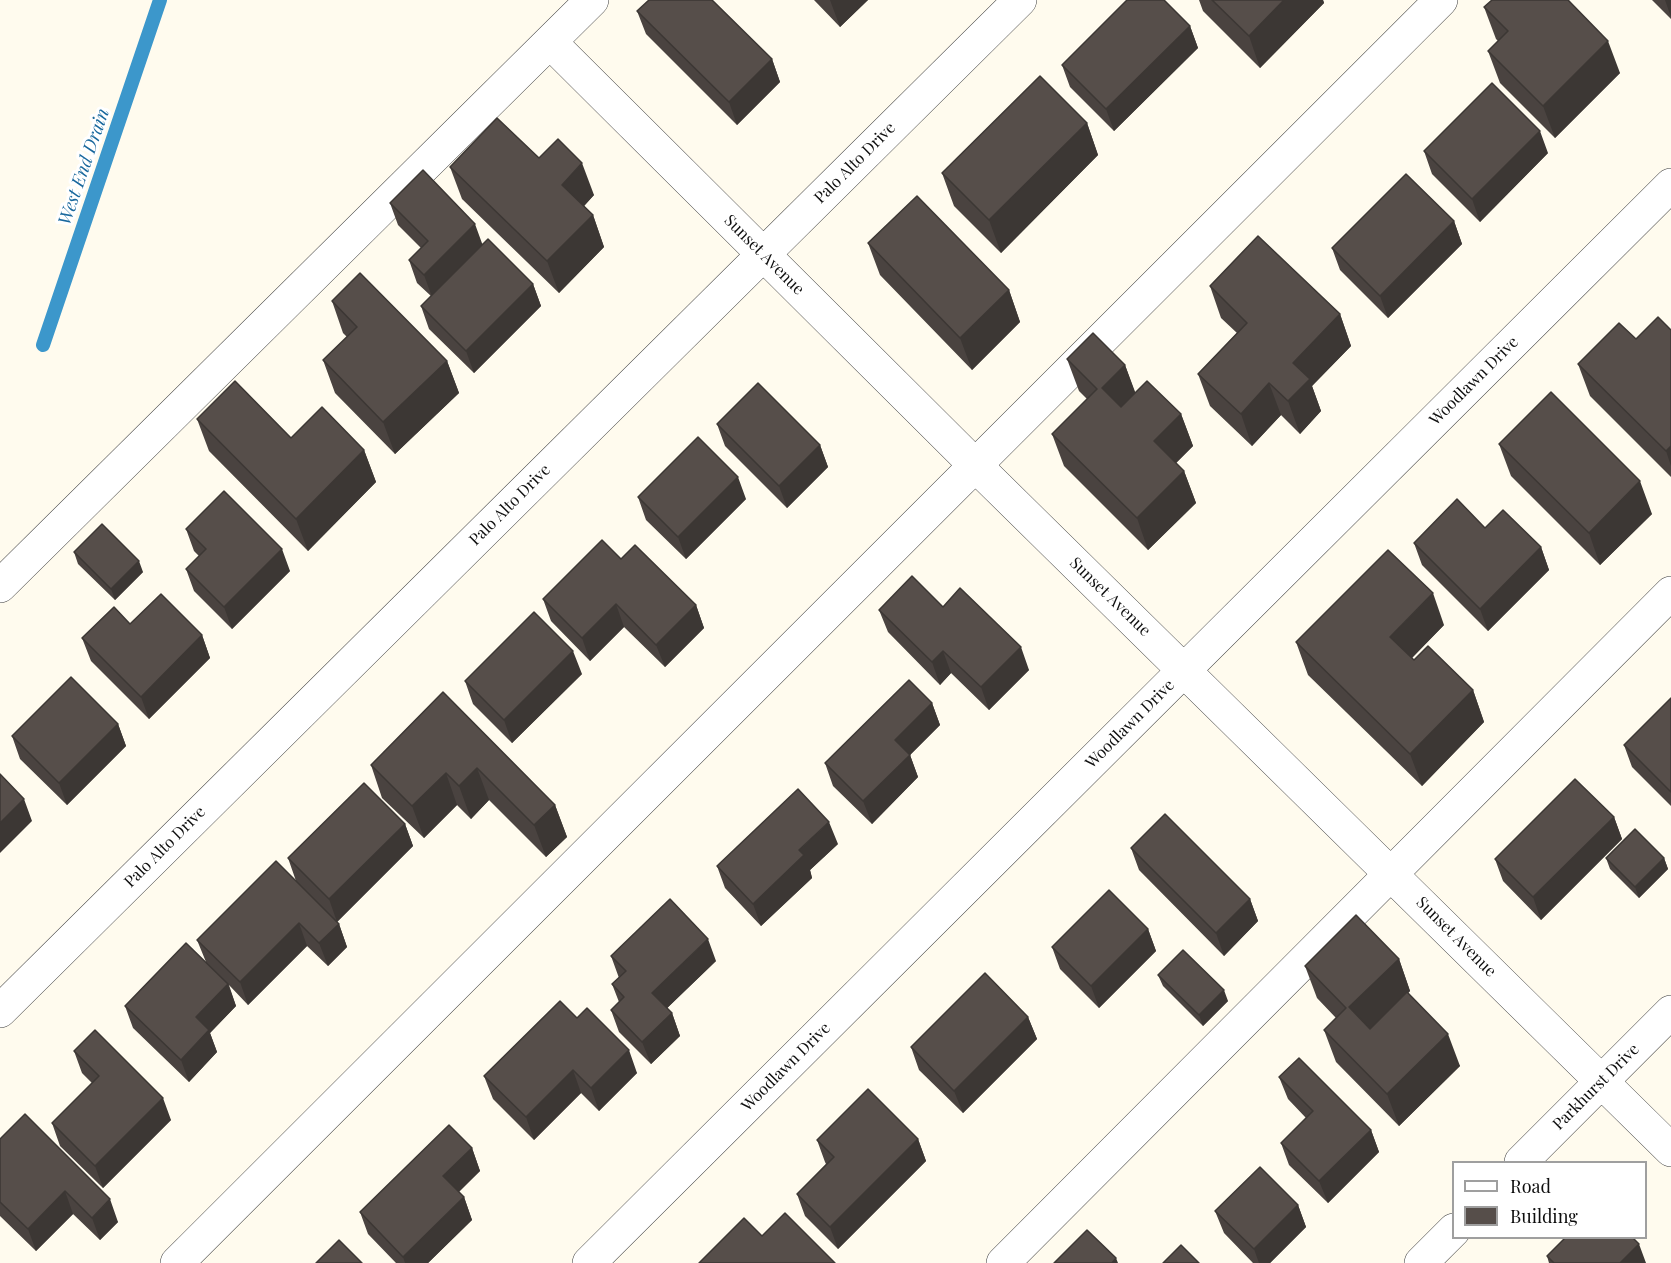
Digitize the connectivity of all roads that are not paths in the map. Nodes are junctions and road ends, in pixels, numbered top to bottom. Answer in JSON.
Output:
{"nodes":[{"id":1,"x":592,"y":0,"type":"edge"},
{"id":2,"x":1020,"y":0,"type":"edge"},
{"id":3,"x":1441,"y":0,"type":"edge"},
{"id":4,"x":550,"y":42,"type":"junction"},
{"id":5,"x":1671,"y":184,"type":"edge"},
{"id":6,"x":763,"y":254,"type":"junction"},
{"id":7,"x":975,"y":465,"type":"junction"},
{"id":8,"x":0,"y":586,"type":"edge"},
{"id":9,"x":1671,"y":593,"type":"edge"},
{"id":10,"x":1184,"y":670,"type":"junction"},
{"id":11,"x":1392,"y":873,"type":"junction"},
{"id":12,"x":0,"y":1011,"type":"edge"},
{"id":13,"x":1671,"y":1012,"type":"edge"},
{"id":14,"x":1602,"y":1081,"type":"junction"},
{"id":15,"x":1671,"y":1150,"type":"edge"},
{"id":16,"x":1522,"y":1161,"type":"edge"},
{"id":17,"x":1452,"y":1232,"type":"edge"},
{"id":18,"x":177,"y":1263,"type":"edge"},
{"id":19,"x":589,"y":1263,"type":"edge"},
{"id":20,"x":1003,"y":1263,"type":"edge"},
{"id":21,"x":1421,"y":1263,"type":"edge"}],
"edges":[{"from":1,"to":4,"type":"street"},
{"from":2,"to":6,"type":"street","name":"Palo Alto Drive"},
{"from":3,"to":7,"type":"street"},
{"from":4,"to":6,"type":"street","name":"Sunset Avenue"},
{"from":4,"to":8,"type":"street"},
{"from":5,"to":10,"type":"street","name":"Woodlawn Drive"},
{"from":6,"to":7,"type":"street","name":"Sunset Avenue"},
{"from":6,"to":12,"type":"street","name":"Palo Alto Drive"},
{"from":7,"to":10,"type":"street","name":"Sunset Avenue"},
{"from":7,"to":18,"type":"street"},
{"from":9,"to":11,"type":"street"},
{"from":10,"to":11,"type":"street","name":"Sunset Avenue"},
{"from":10,"to":19,"type":"street","name":"Woodlawn Drive"},
{"from":11,"to":14,"type":"street","name":"Sunset Avenue"},
{"from":11,"to":20,"type":"street"},
{"from":13,"to":14,"type":"street","name":"Parkhurst Drive"},
{"from":14,"to":15,"type":"street","name":"Sunset Avenue"},
{"from":14,"to":16,"type":"street","name":"Parkhurst Drive"},
{"from":17,"to":21,"type":"street"}]}
